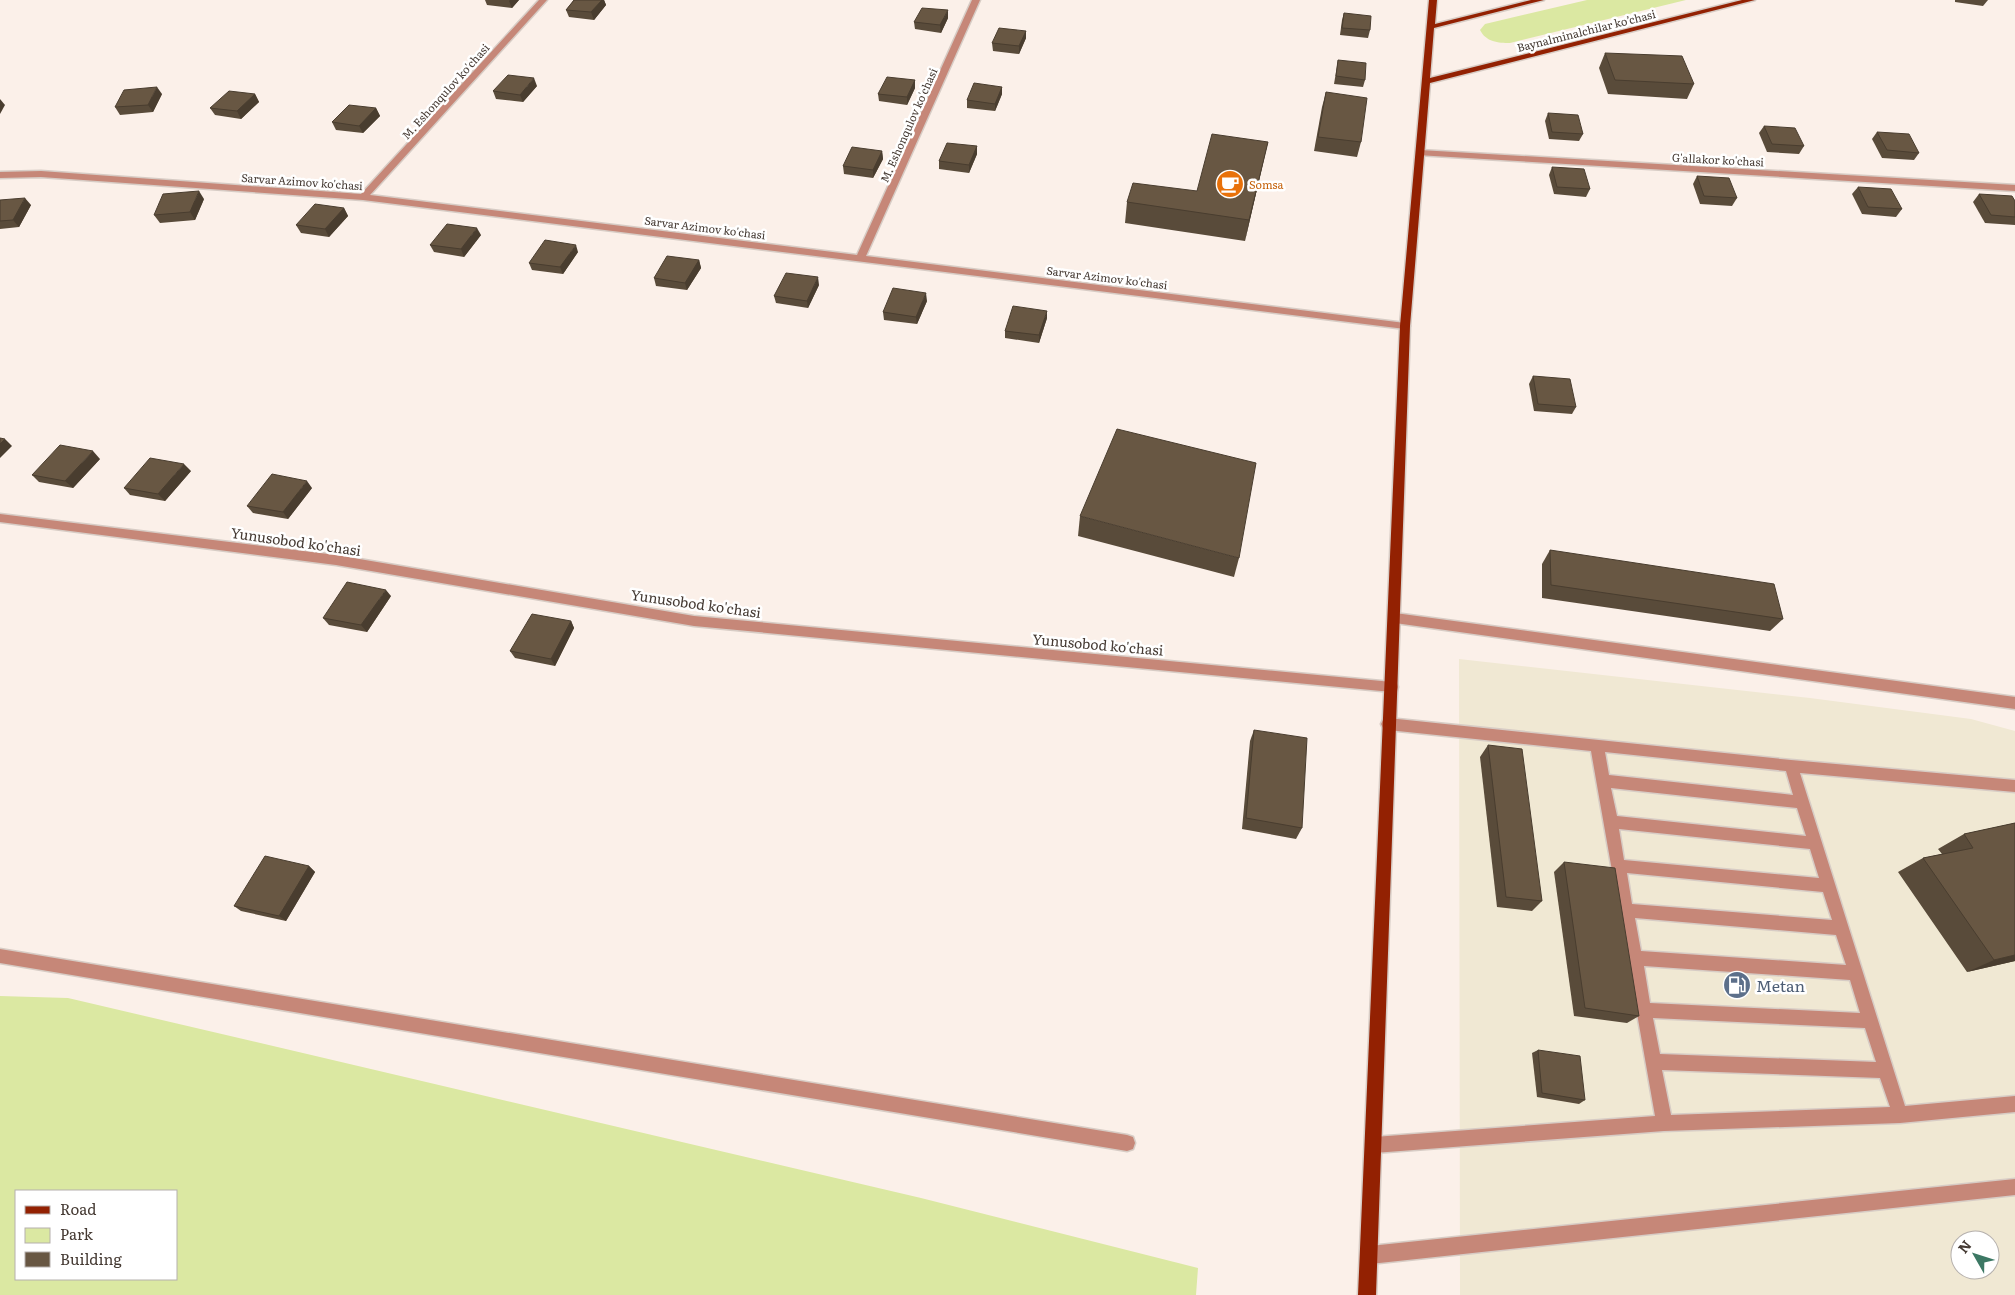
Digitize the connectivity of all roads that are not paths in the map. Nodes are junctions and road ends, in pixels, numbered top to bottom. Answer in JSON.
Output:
{"nodes":[{"id":1,"x":543,"y":0,"type":"edge"},
{"id":2,"x":976,"y":0,"type":"edge"},
{"id":3,"x":1433,"y":0,"type":"edge"},
{"id":4,"x":1540,"y":0,"type":"edge"},
{"id":5,"x":1750,"y":0,"type":"edge"},
{"id":6,"x":1431,"y":27,"type":"junction"},
{"id":7,"x":1428,"y":81,"type":"junction"},
{"id":8,"x":1420,"y":153,"type":"junction"},
{"id":9,"x":0,"y":175,"type":"edge"},
{"id":10,"x":2015,"y":188,"type":"edge"},
{"id":11,"x":363,"y":197,"type":"junction"},
{"id":12,"x":860,"y":259,"type":"junction"},
{"id":13,"x":1406,"y":326,"type":"junction"},
{"id":14,"x":0,"y":518,"type":"edge"},
{"id":15,"x":1395,"y":618,"type":"junction"},
{"id":16,"x":1392,"y":687,"type":"junction"},
{"id":17,"x":2015,"y":703,"type":"edge"},
{"id":18,"x":1388,"y":724,"type":"junction"},
{"id":19,"x":1597,"y":745,"type":"junction"},
{"id":20,"x":1791,"y":766,"type":"junction"},
{"id":21,"x":1604,"y":781,"type":"junction"},
{"id":22,"x":2015,"y":786,"type":"edge"},
{"id":23,"x":1803,"y":802,"type":"junction"},
{"id":24,"x":1611,"y":822,"type":"junction"},
{"id":25,"x":1815,"y":843,"type":"junction"},
{"id":26,"x":1618,"y":866,"type":"junction"},
{"id":27,"x":1829,"y":886,"type":"junction"},
{"id":28,"x":1626,"y":910,"type":"junction"},
{"id":29,"x":1842,"y":928,"type":"junction"},
{"id":30,"x":0,"y":956,"type":"edge"},
{"id":31,"x":1634,"y":958,"type":"junction"},
{"id":32,"x":1855,"y":974,"type":"junction"},
{"id":33,"x":1644,"y":1010,"type":"junction"},
{"id":34,"x":1870,"y":1021,"type":"junction"},
{"id":35,"x":1652,"y":1062,"type":"junction"},
{"id":36,"x":1886,"y":1070,"type":"junction"},
{"id":37,"x":2015,"y":1104,"type":"edge"},
{"id":38,"x":1900,"y":1115,"type":"junction"},
{"id":39,"x":1664,"y":1123,"type":"junction"},
{"id":40,"x":1126,"y":1143,"type":"dead end"},
{"id":41,"x":1374,"y":1145,"type":"junction"},
{"id":42,"x":2015,"y":1187,"type":"edge"},
{"id":43,"x":1370,"y":1255,"type":"junction"},
{"id":44,"x":1368,"y":1295,"type":"edge"}],
"edges":[{"from":1,"to":11,"type":"street","name":"M. Eshonqulov ko'chasi"},
{"from":2,"to":12,"type":"street","name":"M. Eshonqulov ko'chasi"},
{"from":3,"to":6,"type":"main road"},
{"from":4,"to":6,"type":"main road"},
{"from":5,"to":7,"type":"main road","name":"Baynalminalchilar ko’chasi"},
{"from":6,"to":7,"type":"main road"},
{"from":7,"to":8,"type":"main road"},
{"from":8,"to":10,"type":"street","name":"G'allakor ko'chasi"},
{"from":8,"to":13,"type":"main road"},
{"from":9,"to":11,"type":"street","name":"Sarvar Azimov ko'chasi"},
{"from":11,"to":12,"type":"street","name":"Sarvar Azimov ko'chasi"},
{"from":12,"to":13,"type":"street","name":"Sarvar Azimov ko'chasi"},
{"from":13,"to":15,"type":"main road"},
{"from":14,"to":16,"type":"street","name":"Yunusobod ko'chasi"},
{"from":15,"to":16,"type":"main road"},
{"from":15,"to":17,"type":"street"},
{"from":16,"to":18,"type":"main road"},
{"from":18,"to":19,"type":"street"},
{"from":18,"to":41,"type":"main road"},
{"from":19,"to":20,"type":"street"},
{"from":19,"to":21,"type":"street"},
{"from":20,"to":22,"type":"street"},
{"from":20,"to":23,"type":"street"},
{"from":21,"to":23,"type":"street"},
{"from":21,"to":24,"type":"street"},
{"from":23,"to":25,"type":"street"},
{"from":24,"to":25,"type":"street"},
{"from":24,"to":26,"type":"street"},
{"from":25,"to":27,"type":"street"},
{"from":26,"to":27,"type":"street"},
{"from":26,"to":28,"type":"street"},
{"from":27,"to":29,"type":"street"},
{"from":28,"to":29,"type":"street"},
{"from":28,"to":31,"type":"street"},
{"from":29,"to":32,"type":"street"},
{"from":30,"to":40,"type":"street"},
{"from":31,"to":32,"type":"street"},
{"from":31,"to":33,"type":"street"},
{"from":32,"to":34,"type":"street"},
{"from":33,"to":34,"type":"street"},
{"from":33,"to":35,"type":"street"},
{"from":34,"to":36,"type":"street"},
{"from":35,"to":36,"type":"street"},
{"from":35,"to":39,"type":"street"},
{"from":36,"to":38,"type":"street"},
{"from":37,"to":38,"type":"street"},
{"from":38,"to":39,"type":"street"},
{"from":39,"to":41,"type":"street"},
{"from":41,"to":43,"type":"main road"},
{"from":42,"to":43,"type":"street"},
{"from":43,"to":44,"type":"main road"}]}
